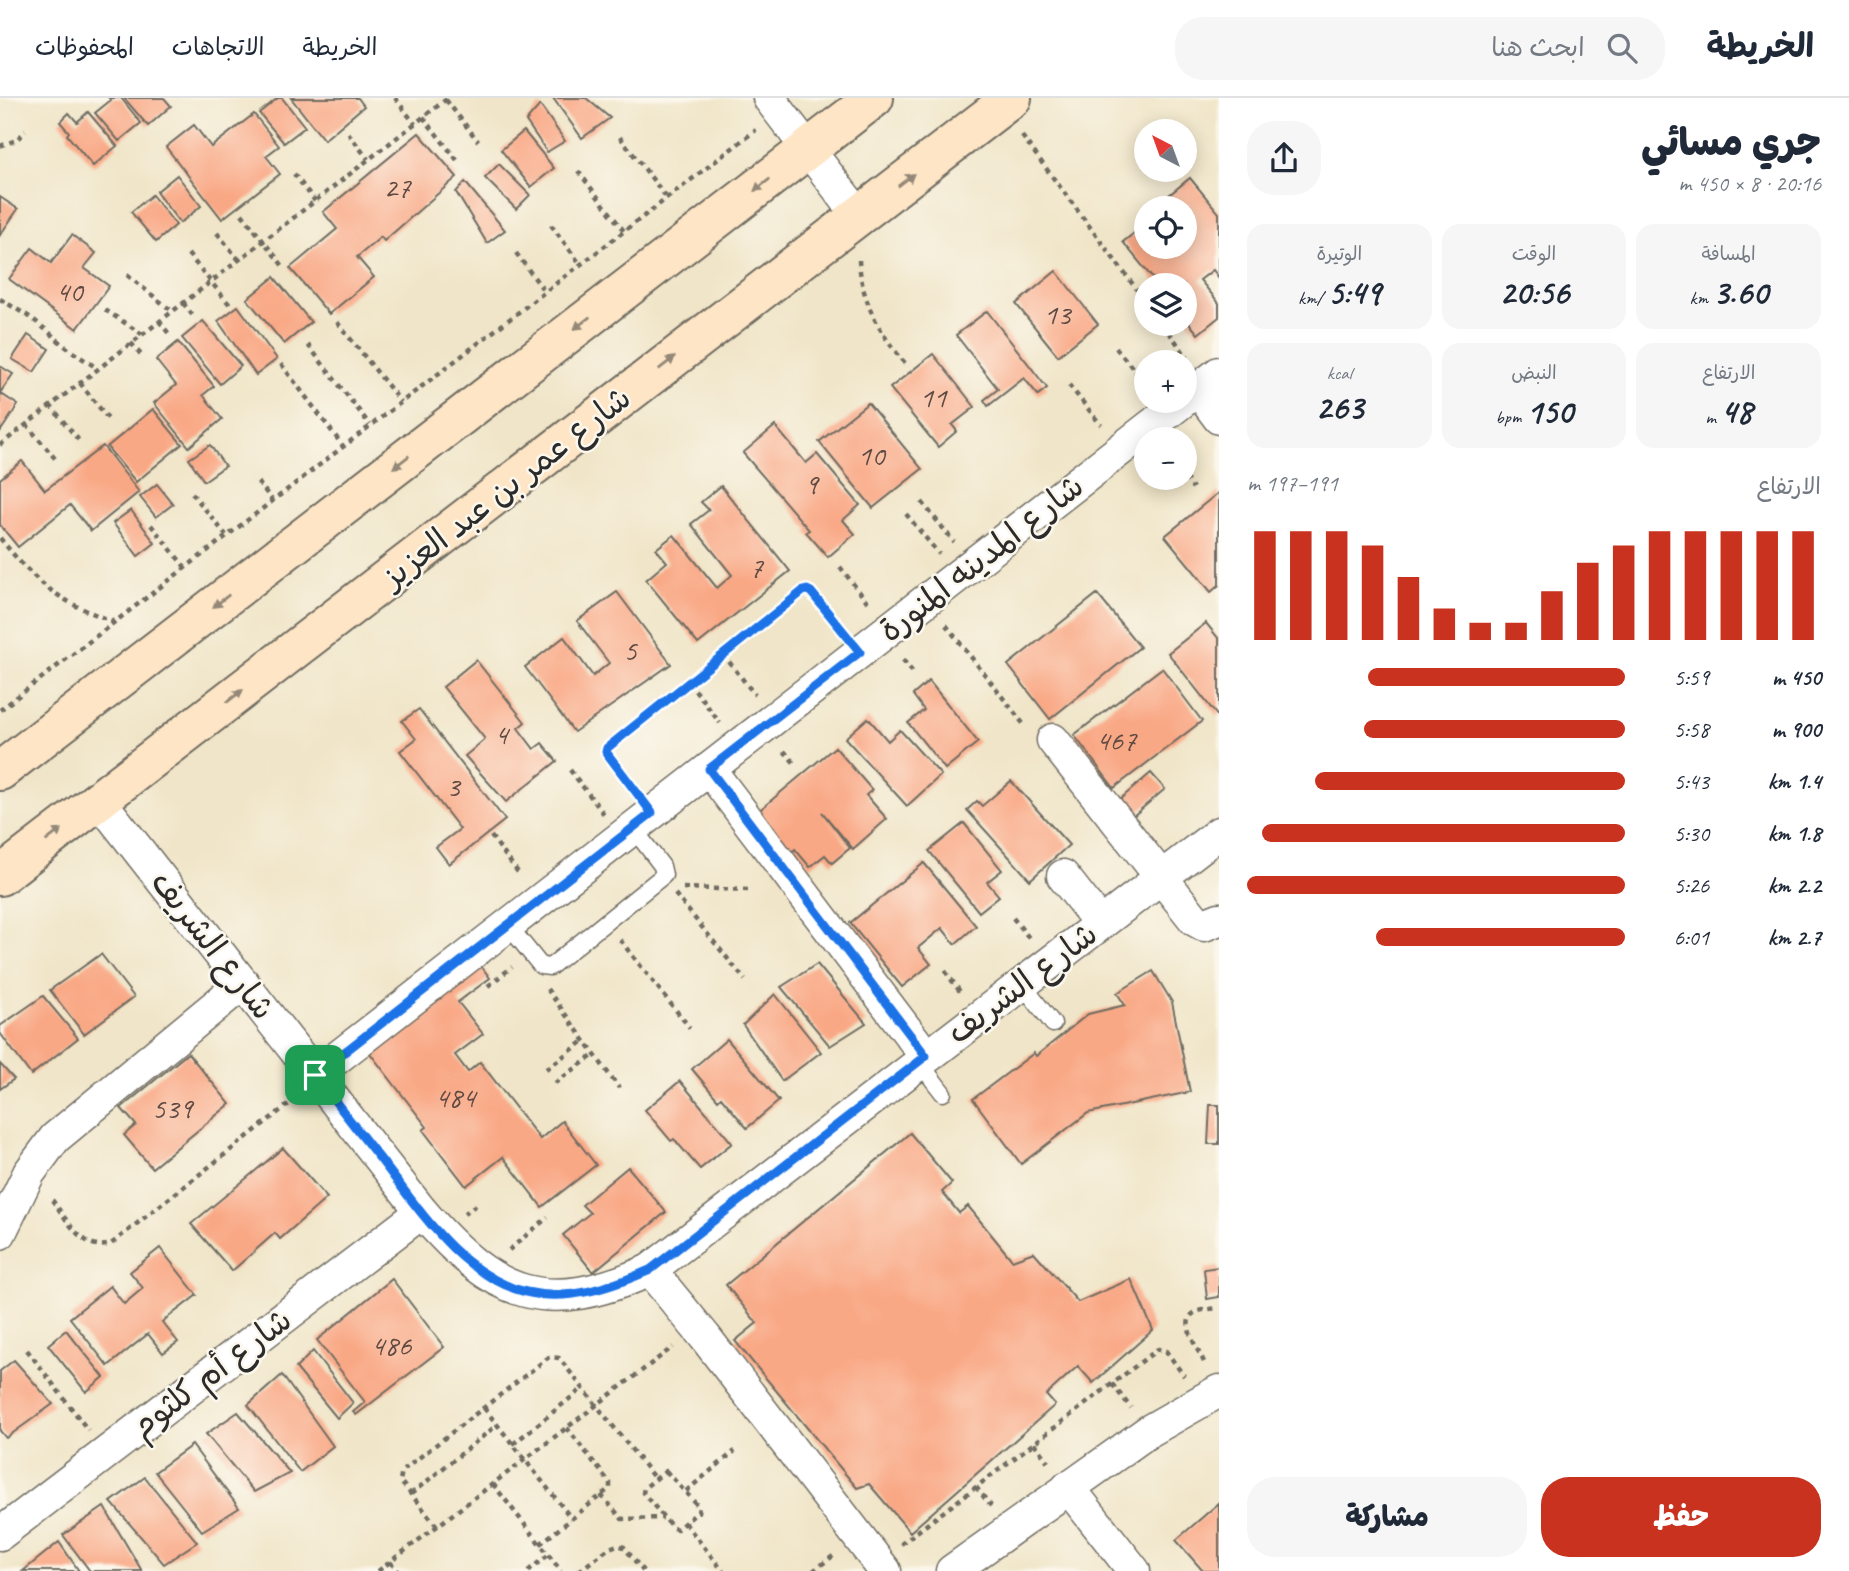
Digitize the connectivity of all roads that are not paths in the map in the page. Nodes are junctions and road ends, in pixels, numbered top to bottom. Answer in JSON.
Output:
{"nodes":[{"id":1,"x":874,"y":98,"type":"edge"},
{"id":2,"x":1006,"y":102,"type":"edge"},
{"id":3,"x":774,"y":105,"type":"edge"},
{"id":4,"x":808,"y":149,"type":"junction"},
{"id":5,"x":859,"y":216,"type":"junction"},
{"id":6,"x":1198,"y":389,"type":"edge"},
{"id":7,"x":1219,"y":418,"type":"edge"},
{"id":8,"x":0,"y":740,"type":"edge"},
{"id":9,"x":1053,"y":740,"type":"road end"},
{"id":10,"x":37,"y":742,"type":"junction"},
{"id":11,"x":709,"y":769,"type":"junction"},
{"id":12,"x":0,"y":771,"type":"edge"},
{"id":13,"x":99,"y":800,"type":"junction"},
{"id":14,"x":636,"y":826,"type":"junction"},
{"id":15,"x":1219,"y":833,"type":"edge"},
{"id":16,"x":0,"y":876,"type":"edge"},
{"id":17,"x":1063,"y":876,"type":"dead end"},
{"id":18,"x":1161,"y":877,"type":"junction"},
{"id":19,"x":1219,"y":919,"type":"edge"},
{"id":20,"x":1100,"y":923,"type":"junction"},
{"id":21,"x":508,"y":925,"type":"junction"},
{"id":22,"x":243,"y":983,"type":"junction"},
{"id":23,"x":1021,"y":984,"type":"junction"},
{"id":24,"x":1053,"y":1024,"type":"dead end"},
{"id":25,"x":922,"y":1059,"type":"junction"},
{"id":26,"x":317,"y":1078,"type":"junction"},
{"id":27,"x":943,"y":1093,"type":"dead end"},
{"id":28,"x":422,"y":1212,"type":"junction"},
{"id":29,"x":0,"y":1233,"type":"edge"},
{"id":30,"x":650,"y":1270,"type":"junction"},
{"id":31,"x":1213,"y":1394,"type":"edge"},
{"id":32,"x":1068,"y":1487,"type":"junction"},
{"id":33,"x":0,"y":1534,"type":"edge"},
{"id":34,"x":882,"y":1566,"type":"edge"},
{"id":35,"x":952,"y":1571,"type":"edge"},
{"id":36,"x":1134,"y":1571,"type":"edge"}],
"edges":[{"from":1,"to":4,"type":"street"},
{"from":5,"to":2,"type":"street","name":"شارع عمر بن عبد العزيز","one_way":true},
{"from":3,"to":4,"type":"street"},
{"from":4,"to":5,"type":"street"},
{"from":4,"to":10,"type":"street","one_way":true},
{"from":13,"to":5,"type":"street","name":"شارع عمر بن عبد العزيز","one_way":true},
{"from":6,"to":7,"type":"street"},
{"from":6,"to":11,"type":"street","name":"شارع المدينه المنورة"},
{"from":8,"to":10,"type":"street"},
{"from":9,"to":18,"type":"street"},
{"from":10,"to":12,"type":"street"},
{"from":11,"to":14,"type":"street","name":"شارع المدينه المنورة"},
{"from":11,"to":25,"type":"street"},
{"from":16,"to":13,"type":"street","name":"شارع عمر بن عبد العزيز","one_way":true},
{"from":13,"to":22,"type":"street","name":"شارع الشريف"},
{"from":14,"to":21,"type":"street","name":"شارع المدينه المنورة"},
{"from":14,"to":21,"type":"lane"},
{"from":15,"to":18,"type":"street","name":"شارع الشريف"},
{"from":17,"to":20,"type":"street"},
{"from":18,"to":19,"type":"street"},
{"from":18,"to":20,"type":"street","name":"شارع الشريف"},
{"from":20,"to":23,"type":"street","name":"شارع الشريف"},
{"from":21,"to":26,"type":"street","name":"شارع المدينه المنورة"},
{"from":22,"to":26,"type":"street","name":"شارع الشريف"},
{"from":22,"to":29,"type":"street"},
{"from":23,"to":24,"type":"lane"},
{"from":23,"to":25,"type":"street","name":"شارع الشريف"},
{"from":25,"to":27,"type":"lane"},
{"from":25,"to":30,"type":"street","name":"شارع الشريف"},
{"from":26,"to":28,"type":"street","name":"شارع الشريف"},
{"from":28,"to":30,"type":"street","name":"شارع الشريف"},
{"from":28,"to":33,"type":"street","name":"شارع أم كلثوم"},
{"from":30,"to":34,"type":"street"},
{"from":31,"to":32,"type":"street"},
{"from":32,"to":35,"type":"street"},
{"from":32,"to":36,"type":"street"}]}
